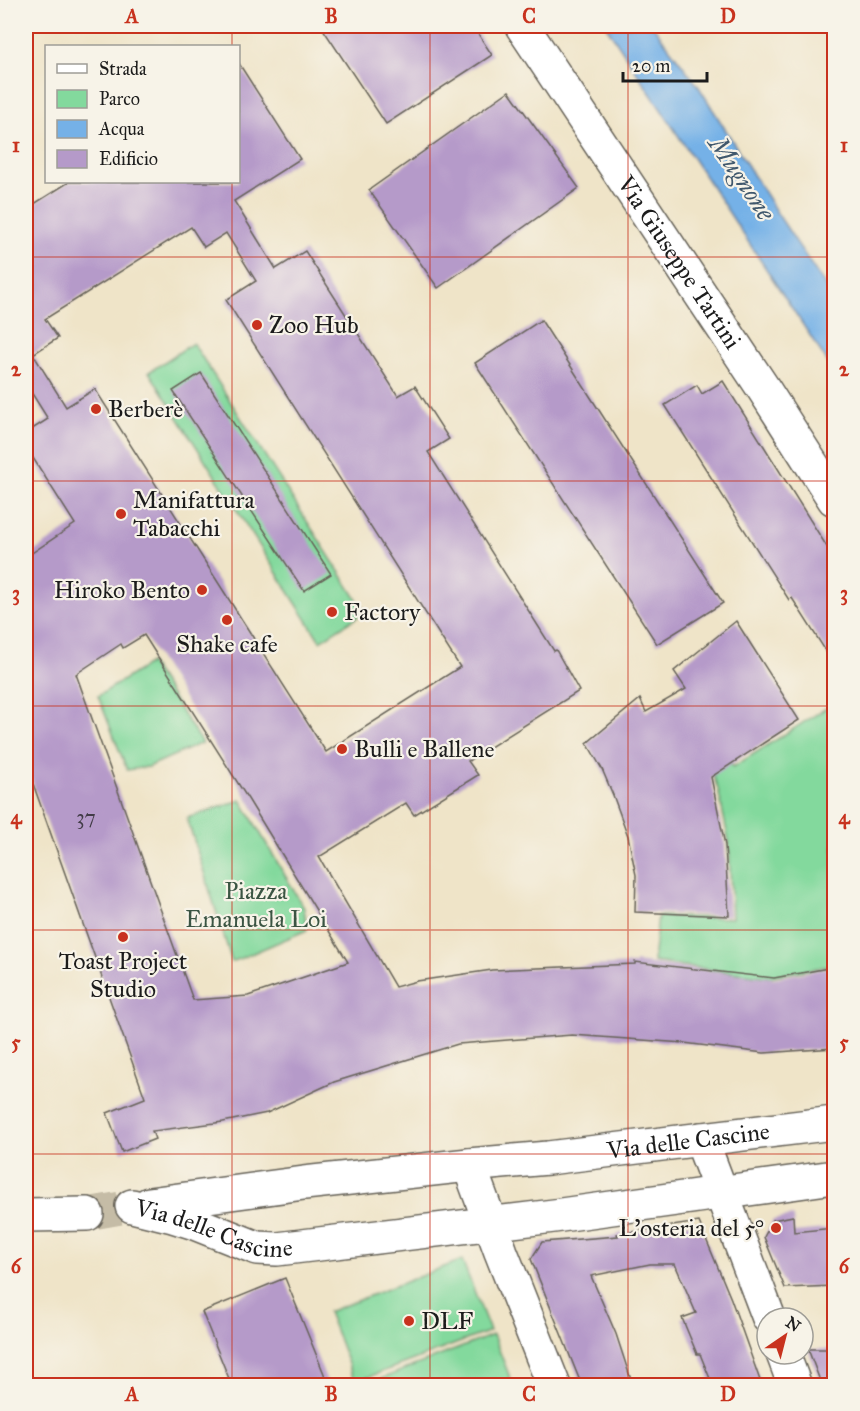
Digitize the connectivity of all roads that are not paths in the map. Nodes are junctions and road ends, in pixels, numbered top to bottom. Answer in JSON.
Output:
{"nodes":[{"id":1,"x":522,"y":26,"type":"edge"},
{"id":2,"x":834,"y":499,"type":"edge"},
{"id":3,"x":834,"y":1123,"type":"edge"},
{"id":4,"x":701,"y":1139,"type":"junction"},
{"id":5,"x":469,"y":1165,"type":"junction"},
{"id":6,"x":834,"y":1177,"type":"edge"},
{"id":7,"x":721,"y":1192,"type":"junction"},
{"id":8,"x":87,"y":1214,"type":"tunnel mouth"},
{"id":9,"x":26,"y":1215,"type":"edge"},
{"id":10,"x":490,"y":1223,"type":"junction"},
{"id":11,"x":764,"y":1306,"type":"edge"},
{"id":12,"x":788,"y":1366,"type":"edge"},
{"id":13,"x":554,"y":1386,"type":"edge"},
{"id":14,"x":795,"y":1386,"type":"edge"}],
"edges":[{"from":1,"to":2,"type":"street","name":"Via Giuseppe Tartini"},
{"from":3,"to":4,"type":"street","name":"Via delle Cascine"},
{"from":4,"to":5,"type":"street","name":"Via delle Cascine"},
{"from":4,"to":7,"type":"street"},
{"from":5,"to":10,"type":"street"},
{"from":5,"to":10,"type":"street","name":"Via delle Cascine"},
{"from":6,"to":7,"type":"street","name":"Via delle Cascine"},
{"from":7,"to":10,"type":"street","name":"Via delle Cascine"},
{"from":7,"to":11,"type":"street"},
{"from":8,"to":9,"type":"street"},
{"from":10,"to":13,"type":"street"},
{"from":12,"to":14,"type":"street"}]}
